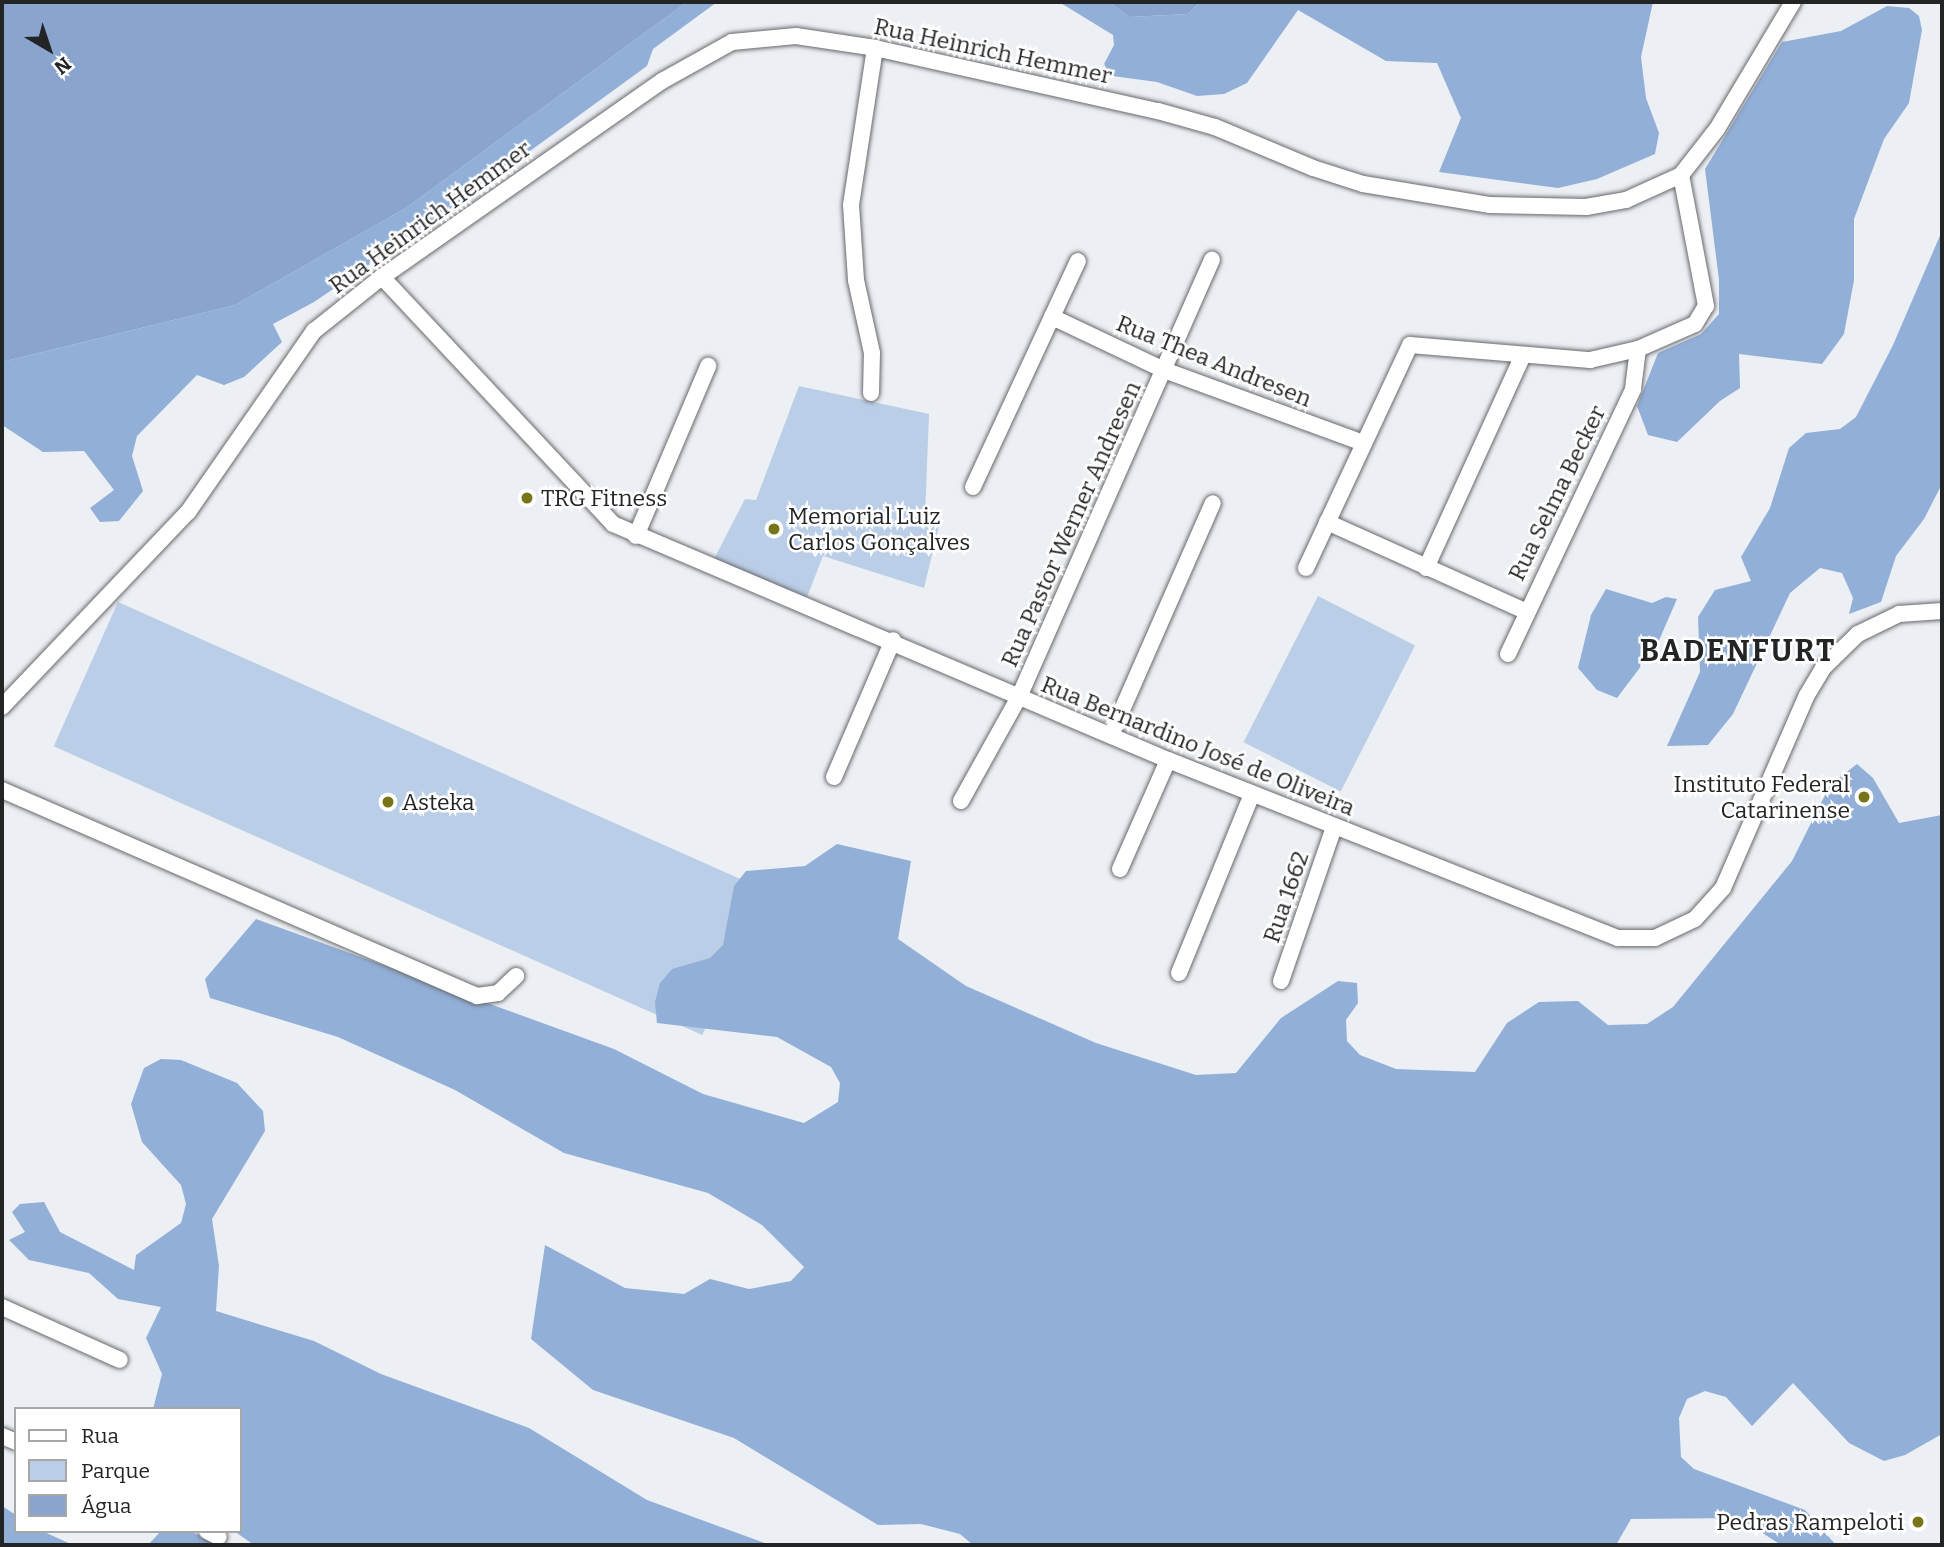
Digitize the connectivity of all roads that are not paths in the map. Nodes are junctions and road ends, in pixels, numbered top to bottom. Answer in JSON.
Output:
{"nodes":[{"id":1,"x":1793,"y":2,"type":"edge"},
{"id":2,"x":875,"y":48,"type":"junction"},
{"id":3,"x":1681,"y":175,"type":"junction"},
{"id":4,"x":1212,"y":260,"type":"dead end"},
{"id":5,"x":1079,"y":261,"type":"dead end"},
{"id":6,"x":382,"y":277,"type":"junction"},
{"id":7,"x":1052,"y":317,"type":"junction"},
{"id":8,"x":1637,"y":349,"type":"junction"},
{"id":9,"x":1522,"y":355,"type":"junction"},
{"id":10,"x":708,"y":366,"type":"dead end"},
{"id":11,"x":1164,"y":370,"type":"junction"},
{"id":12,"x":871,"y":393,"type":"dead end"},
{"id":13,"x":1361,"y":442,"type":"junction"},
{"id":14,"x":973,"y":487,"type":"dead end"},
{"id":15,"x":1213,"y":503,"type":"dead end"},
{"id":16,"x":1328,"y":522,"type":"junction"},
{"id":17,"x":636,"y":536,"type":"junction"},
{"id":18,"x":1306,"y":568,"type":"dead end"},
{"id":19,"x":1426,"y":568,"type":"junction"},
{"id":20,"x":1525,"y":611,"type":"junction"},
{"id":21,"x":1942,"y":611,"type":"edge"},
{"id":22,"x":893,"y":640,"type":"junction"},
{"id":23,"x":1508,"y":654,"type":"dead end"},
{"id":24,"x":1020,"y":697,"type":"junction"},
{"id":25,"x":2,"y":707,"type":"edge"},
{"id":26,"x":1111,"y":735,"type":"junction"},
{"id":27,"x":1168,"y":760,"type":"junction"},
{"id":28,"x":834,"y":777,"type":"dead end"},
{"id":29,"x":2,"y":790,"type":"edge"},
{"id":30,"x":1252,"y":794,"type":"junction"},
{"id":31,"x":961,"y":801,"type":"dead end"},
{"id":32,"x":1334,"y":827,"type":"junction"},
{"id":33,"x":1119,"y":869,"type":"dead end"},
{"id":34,"x":1179,"y":973,"type":"dead end"},
{"id":35,"x":516,"y":976,"type":"dead end"},
{"id":36,"x":1281,"y":981,"type":"dead end"},
{"id":37,"x":2,"y":1307,"type":"edge"},
{"id":38,"x":120,"y":1360,"type":"dead end"}],
"edges":[{"from":1,"to":3,"type":"street","name":"Rua Heinrich Hemmer"},
{"from":2,"to":3,"type":"street","name":"Rua Heinrich Hemmer"},
{"from":2,"to":6,"type":"street","name":"Rua Heinrich Hemmer"},
{"from":2,"to":12,"type":"street"},
{"from":3,"to":8,"type":"street"},
{"from":4,"to":11,"type":"street","name":"Rua Pastor Werner Andresen"},
{"from":5,"to":7,"type":"street"},
{"from":6,"to":17,"type":"street","name":"Rua Bernardino José de Oliveira"},
{"from":6,"to":25,"type":"street","name":"Rua Heinrich Hemmer"},
{"from":7,"to":11,"type":"street","name":"Rua Thea Andresen"},
{"from":7,"to":14,"type":"street"},
{"from":8,"to":9,"type":"street"},
{"from":8,"to":20,"type":"street","name":"Rua Selma Becker"},
{"from":9,"to":13,"type":"street"},
{"from":9,"to":19,"type":"street"},
{"from":10,"to":17,"type":"street"},
{"from":11,"to":13,"type":"street","name":"Rua Thea Andresen"},
{"from":11,"to":24,"type":"street","name":"Rua Pastor Werner Andresen"},
{"from":13,"to":16,"type":"street"},
{"from":15,"to":26,"type":"street"},
{"from":16,"to":18,"type":"street"},
{"from":16,"to":19,"type":"street"},
{"from":17,"to":22,"type":"street","name":"Rua Bernardino José de Oliveira"},
{"from":19,"to":20,"type":"street"},
{"from":20,"to":23,"type":"street","name":"Rua Selma Becker"},
{"from":21,"to":32,"type":"street","name":"Rua Bernardino José de Oliveira"},
{"from":22,"to":24,"type":"street","name":"Rua Bernardino José de Oliveira"},
{"from":22,"to":28,"type":"street"},
{"from":24,"to":26,"type":"street","name":"Rua Bernardino José de Oliveira"},
{"from":24,"to":31,"type":"street","name":"Rua Pastor Werner Andresen"},
{"from":26,"to":27,"type":"street","name":"Rua Bernardino José de Oliveira"},
{"from":27,"to":30,"type":"street","name":"Rua Bernardino José de Oliveira"},
{"from":27,"to":33,"type":"street"},
{"from":29,"to":35,"type":"street"},
{"from":30,"to":32,"type":"street","name":"Rua Bernardino José de Oliveira"},
{"from":30,"to":34,"type":"street"},
{"from":32,"to":36,"type":"street","name":"Rua 1662"},
{"from":37,"to":38,"type":"street"}]}
